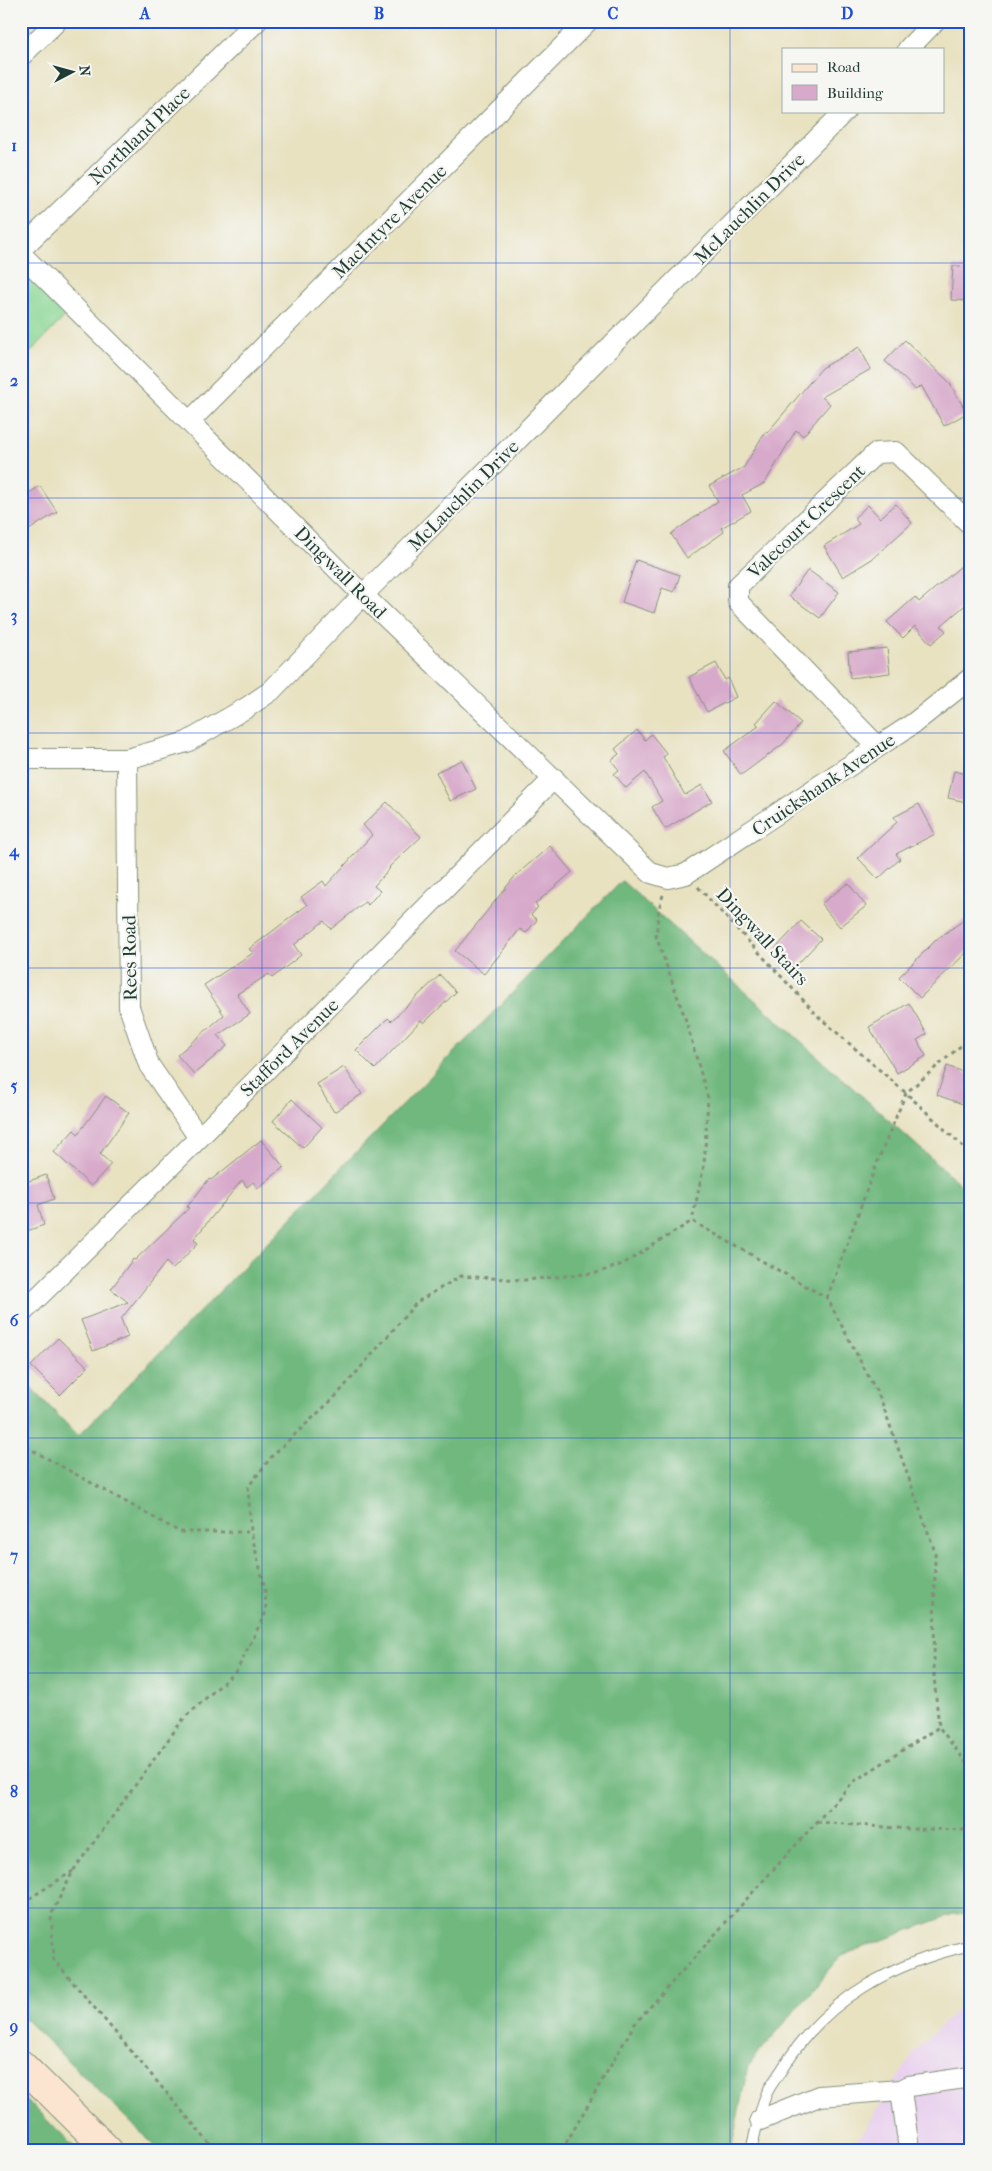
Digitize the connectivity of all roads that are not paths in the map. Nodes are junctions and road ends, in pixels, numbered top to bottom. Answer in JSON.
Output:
{"nodes":[{"id":1,"x":57,"y":21,"type":"edge"},
{"id":2,"x":257,"y":21,"type":"edge"},
{"id":3,"x":588,"y":21,"type":"edge"},
{"id":4,"x":935,"y":21,"type":"edge"},
{"id":5,"x":909,"y":48,"type":"edge"},
{"id":6,"x":21,"y":56,"type":"edge"},
{"id":7,"x":844,"y":112,"type":"edge"},
{"id":8,"x":21,"y":249,"type":"edge"},
{"id":9,"x":21,"y":254,"type":"edge"},
{"id":10,"x":190,"y":421,"type":"junction"},
{"id":11,"x":971,"y":525,"type":"edge"},
{"id":12,"x":363,"y":595,"type":"junction"},
{"id":13,"x":971,"y":678,"type":"edge"},
{"id":14,"x":878,"y":747,"type":"junction"},
{"id":15,"x":21,"y":759,"type":"edge"},
{"id":16,"x":127,"y":759,"type":"junction"},
{"id":17,"x":554,"y":778,"type":"junction"},
{"id":18,"x":677,"y":876,"type":"joint"},
{"id":19,"x":199,"y":1138,"type":"junction"},
{"id":20,"x":21,"y":1314,"type":"edge"},
{"id":21,"x":971,"y":1945,"type":"edge"},
{"id":22,"x":21,"y":2064,"type":"edge"},
{"id":23,"x":971,"y":2077,"type":"edge"},
{"id":24,"x":901,"y":2090,"type":"junction"},
{"id":25,"x":760,"y":2120,"type":"junction"},
{"id":26,"x":108,"y":2150,"type":"edge"},
{"id":27,"x":751,"y":2150,"type":"edge"},
{"id":28,"x":909,"y":2150,"type":"edge"}],
"edges":[{"from":1,"to":6,"type":"street"},
{"from":2,"to":8,"type":"street","name":"Northland Place"},
{"from":3,"to":10,"type":"street","name":"MacIntyre Avenue"},
{"from":4,"to":5,"type":"street"},
{"from":7,"to":12,"type":"street","name":"McLauchlin Drive"},
{"from":9,"to":10,"type":"street","name":"Dingwall Road"},
{"from":10,"to":12,"type":"street","name":"Dingwall Road"},
{"from":11,"to":14,"type":"street","name":"Valecourt Crescent"},
{"from":12,"to":16,"type":"street","name":"McLauchlin Drive"},
{"from":12,"to":17,"type":"street","name":"Dingwall Road"},
{"from":13,"to":14,"type":"street","name":"Cruickshank Avenue"},
{"from":14,"to":18,"type":"street","name":"Cruickshank Avenue"},
{"from":15,"to":16,"type":"street","name":"McLauchlin Drive"},
{"from":16,"to":19,"type":"street","name":"Rees Road"},
{"from":17,"to":18,"type":"street","name":"Dingwall Road"},
{"from":17,"to":19,"type":"street","name":"Stafford Avenue"},
{"from":19,"to":20,"type":"street","name":"Stafford Avenue"},
{"from":21,"to":25,"type":"lane"},
{"from":22,"to":26,"type":"main road"},
{"from":23,"to":24,"type":"street"},
{"from":24,"to":25,"type":"street"},
{"from":24,"to":28,"type":"street"},
{"from":25,"to":27,"type":"lane"}]}
